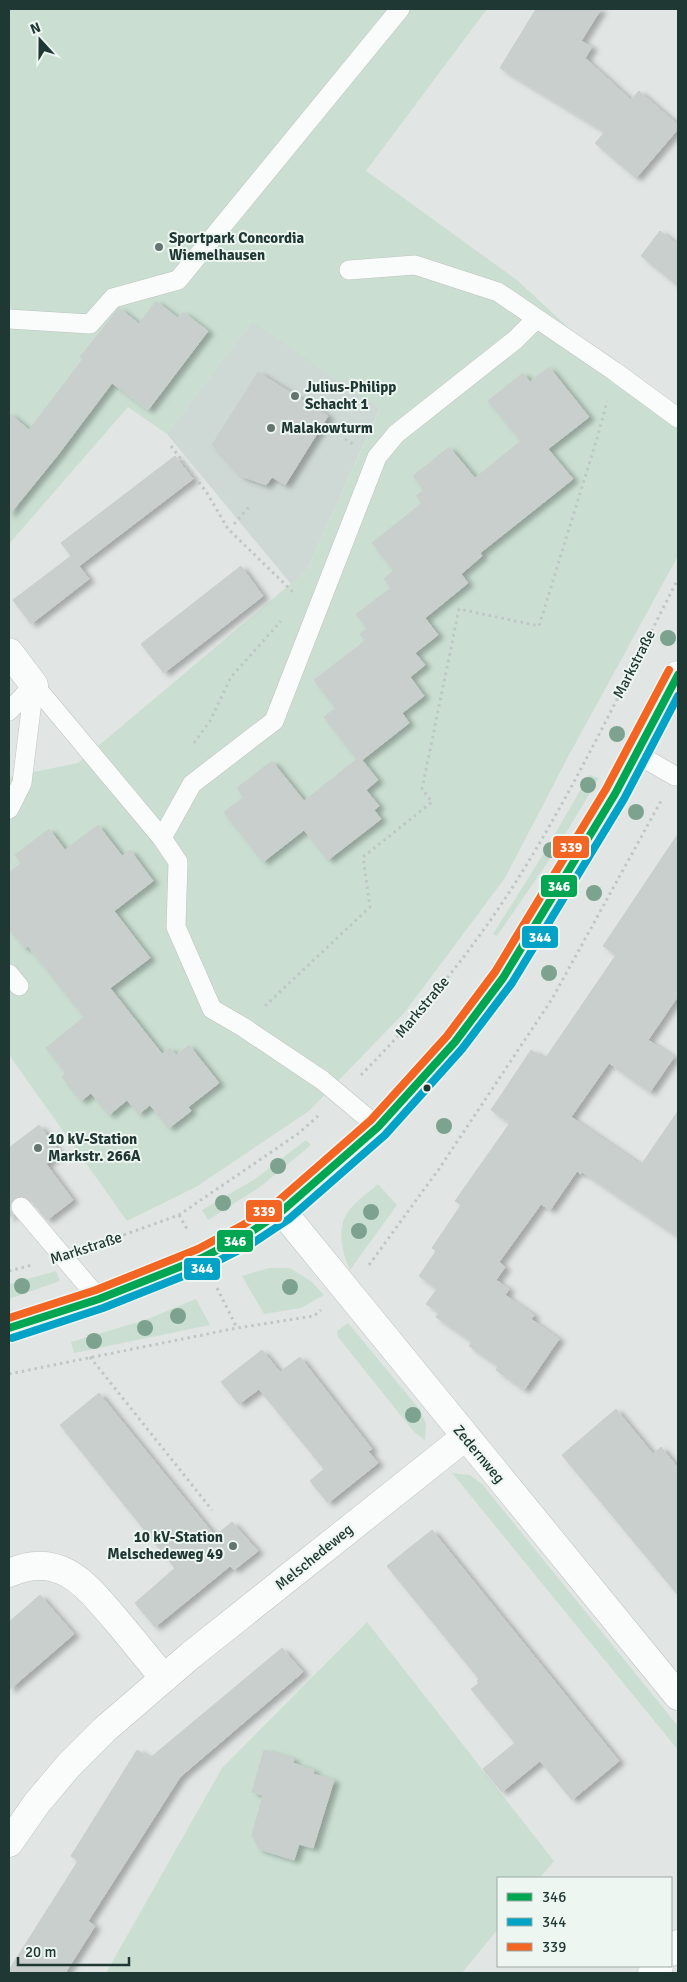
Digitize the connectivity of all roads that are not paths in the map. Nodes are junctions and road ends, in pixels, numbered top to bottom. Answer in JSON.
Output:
{"nodes":[{"id":1,"x":400,"y":9,"type":"edge"},
{"id":2,"x":349,"y":270,"type":"dead end"},
{"id":3,"x":9,"y":319,"type":"edge"},
{"id":4,"x":536,"y":319,"type":"junction"},
{"id":5,"x":678,"y":418,"type":"edge"},
{"id":6,"x":9,"y":652,"type":"edge"},
{"id":7,"x":678,"y":675,"type":"edge"},
{"id":8,"x":34,"y":685,"type":"junction"},
{"id":9,"x":9,"y":711,"type":"edge"},
{"id":10,"x":636,"y":754,"type":"junction"},
{"id":11,"x":675,"y":776,"type":"road end"},
{"id":12,"x":9,"y":809,"type":"edge"},
{"id":13,"x":162,"y":838,"type":"junction"},
{"id":14,"x":378,"y":1127,"type":"junction"},
{"id":15,"x":21,"y":1207,"type":"dead end"},
{"id":16,"x":282,"y":1211,"type":"junction"},
{"id":17,"x":99,"y":1300,"type":"junction"},
{"id":18,"x":9,"y":1328,"type":"edge"},
{"id":19,"x":465,"y":1437,"type":"junction"},
{"id":20,"x":9,"y":1573,"type":"edge"},
{"id":21,"x":164,"y":1678,"type":"junction"},
{"id":22,"x":678,"y":1696,"type":"edge"},
{"id":23,"x":9,"y":1843,"type":"edge"}],
"edges":[{"from":1,"to":3,"type":"lane"},
{"from":2,"to":4,"type":"lane"},
{"from":4,"to":5,"type":"lane"},
{"from":4,"to":13,"type":"lane"},
{"from":6,"to":8,"type":"street"},
{"from":7,"to":10,"type":"street"},
{"from":8,"to":9,"type":"lane"},
{"from":8,"to":12,"type":"lane"},
{"from":8,"to":13,"type":"lane"},
{"from":10,"to":11,"type":"lane"},
{"from":10,"to":14,"type":"street"},
{"from":13,"to":14,"type":"lane"},
{"from":14,"to":16,"type":"street"},
{"from":15,"to":17,"type":"lane"},
{"from":16,"to":17,"type":"street"},
{"from":16,"to":19,"type":"street","name":"Zedernweg"},
{"from":17,"to":18,"type":"street"},
{"from":19,"to":21,"type":"street","name":"Melschedeweg"},
{"from":19,"to":22,"type":"street","name":"Zedernweg"},
{"from":20,"to":21,"type":"street"},
{"from":21,"to":23,"type":"street","name":"Melschedeweg"}]}
